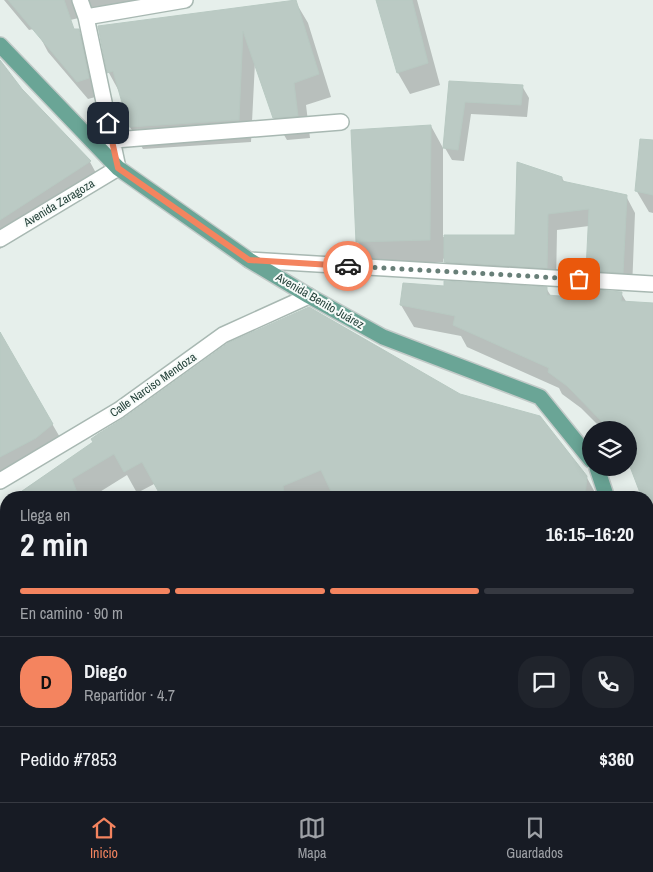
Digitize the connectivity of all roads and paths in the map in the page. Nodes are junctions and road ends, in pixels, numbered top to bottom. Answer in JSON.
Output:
{"nodes":[{"id":1,"x":80,"y":0,"type":"edge"},
{"id":2,"x":184,"y":0,"type":"edge"},
{"id":3,"x":86,"y":17,"type":"junction"},
{"id":4,"x":0,"y":45,"type":"edge"},
{"id":5,"x":342,"y":122,"type":"dead end"},
{"id":6,"x":112,"y":140,"type":"junction"},
{"id":7,"x":93,"y":142,"type":"junction"},
{"id":8,"x":118,"y":168,"type":"junction"},
{"id":9,"x":0,"y":238,"type":"edge"},
{"id":10,"x":249,"y":260,"type":"junction"},
{"id":11,"x":653,"y":284,"type":"edge"},
{"id":12,"x":309,"y":296,"type":"junction"},
{"id":13,"x":582,"y":449,"type":"edge"},
{"id":14,"x":600,"y":476,"type":"edge"},
{"id":15,"x":0,"y":481,"type":"edge"},
{"id":16,"x":605,"y":491,"type":"edge"}],
"edges":[{"from":1,"to":3,"type":"street"},
{"from":2,"to":3,"type":"street"},
{"from":3,"to":6,"type":"street"},
{"from":4,"to":7,"type":"main road","name":"Avenida Benito Juárez"},
{"from":5,"to":6,"type":"street"},
{"from":6,"to":7,"type":"street"},
{"from":6,"to":8,"type":"street"},
{"from":7,"to":8,"type":"main road","name":"Avenida Benito Juárez"},
{"from":8,"to":9,"type":"street","name":"Avenida Zaragoza"},
{"from":8,"to":10,"type":"main road","name":"Avenida Benito Juárez"},
{"from":10,"to":11,"type":"street"},
{"from":10,"to":12,"type":"main road","name":"Avenida Benito Juárez"},
{"from":12,"to":13,"type":"main road","name":"Avenida Benito Juárez"},
{"from":12,"to":15,"type":"street","name":"Calle Narciso Mendoza"},
{"from":14,"to":16,"type":"main road"}]}
